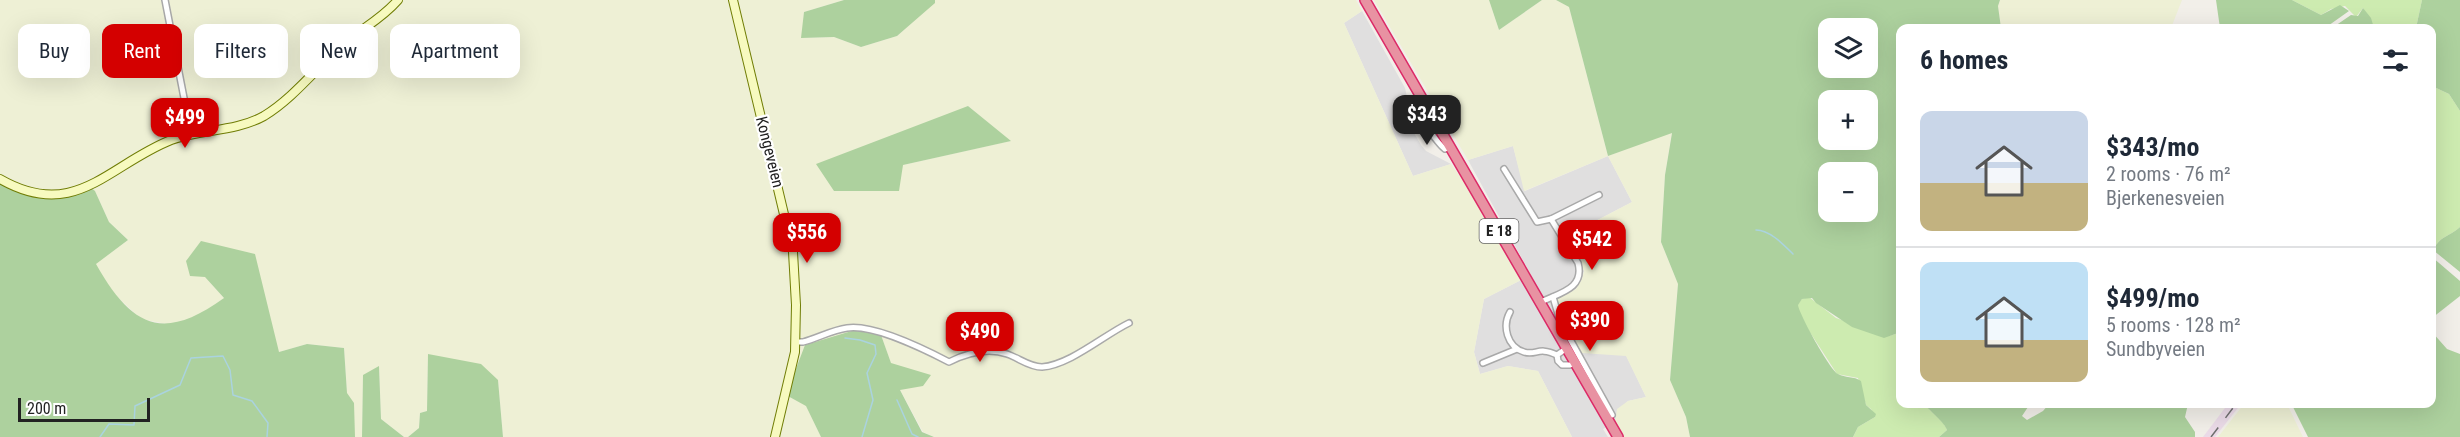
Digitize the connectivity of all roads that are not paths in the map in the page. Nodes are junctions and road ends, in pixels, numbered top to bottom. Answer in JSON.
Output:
{"nodes":[{"id":1,"x":165,"y":0,"type":"edge"},
{"id":2,"x":398,"y":0,"type":"edge"},
{"id":3,"x":733,"y":0,"type":"edge"},
{"id":4,"x":1365,"y":0,"type":"edge"},
{"id":5,"x":1428,"y":107,"type":"junction"},
{"id":6,"x":1418,"y":113,"type":"junction"},
{"id":7,"x":1410,"y":116,"type":"dead end"},
{"id":8,"x":191,"y":134,"type":"junction"},
{"id":9,"x":1450,"y":146,"type":"junction"},
{"id":10,"x":1504,"y":169,"type":"dead end"},
{"id":11,"x":0,"y":180,"type":"edge"},
{"id":12,"x":1599,"y":195,"type":"dead end"},
{"id":13,"x":1551,"y":219,"type":"junction"},
{"id":14,"x":1552,"y":297,"type":"junction"},
{"id":15,"x":1540,"y":302,"type":"junction"},
{"id":16,"x":1510,"y":312,"type":"dead end"},
{"id":17,"x":1129,"y":323,"type":"dead end"},
{"id":18,"x":796,"y":342,"type":"junction"},
{"id":19,"x":1567,"y":348,"type":"junction"},
{"id":20,"x":1517,"y":349,"type":"junction"},
{"id":21,"x":1557,"y":355,"type":"junction"},
{"id":22,"x":1484,"y":363,"type":"dead end"},
{"id":23,"x":1570,"y":364,"type":"dead end"},
{"id":24,"x":1612,"y":415,"type":"dead end"},
{"id":25,"x":775,"y":437,"type":"edge"},
{"id":26,"x":1618,"y":437,"type":"edge"}],
"edges":[{"from":1,"to":8,"type":"street"},
{"from":2,"to":8,"type":"main road"},
{"from":3,"to":18,"type":"main road","name":"Kongeveien"},
{"from":4,"to":5,"type":"highway","number":"E 18"},
{"from":5,"to":6,"type":"street"},
{"from":5,"to":9,"type":"highway","number":"E 18"},
{"from":6,"to":7,"type":"street"},
{"from":6,"to":9,"type":"street"},
{"from":8,"to":11,"type":"main road"},
{"from":9,"to":15,"type":"highway","number":"E 18"},
{"from":10,"to":13,"type":"street"},
{"from":12,"to":13,"type":"street"},
{"from":13,"to":14,"type":"street"},
{"from":14,"to":15,"type":"street"},
{"from":14,"to":24,"type":"street"},
{"from":15,"to":19,"type":"highway","number":"E 18"},
{"from":16,"to":20,"type":"street"},
{"from":17,"to":18,"type":"street"},
{"from":18,"to":25,"type":"main road","name":"Kongeveien"},
{"from":19,"to":21,"type":"street"},
{"from":19,"to":26,"type":"highway","number":"E 18"},
{"from":20,"to":21,"type":"street"},
{"from":20,"to":22,"type":"street"},
{"from":21,"to":23,"type":"street"}]}
